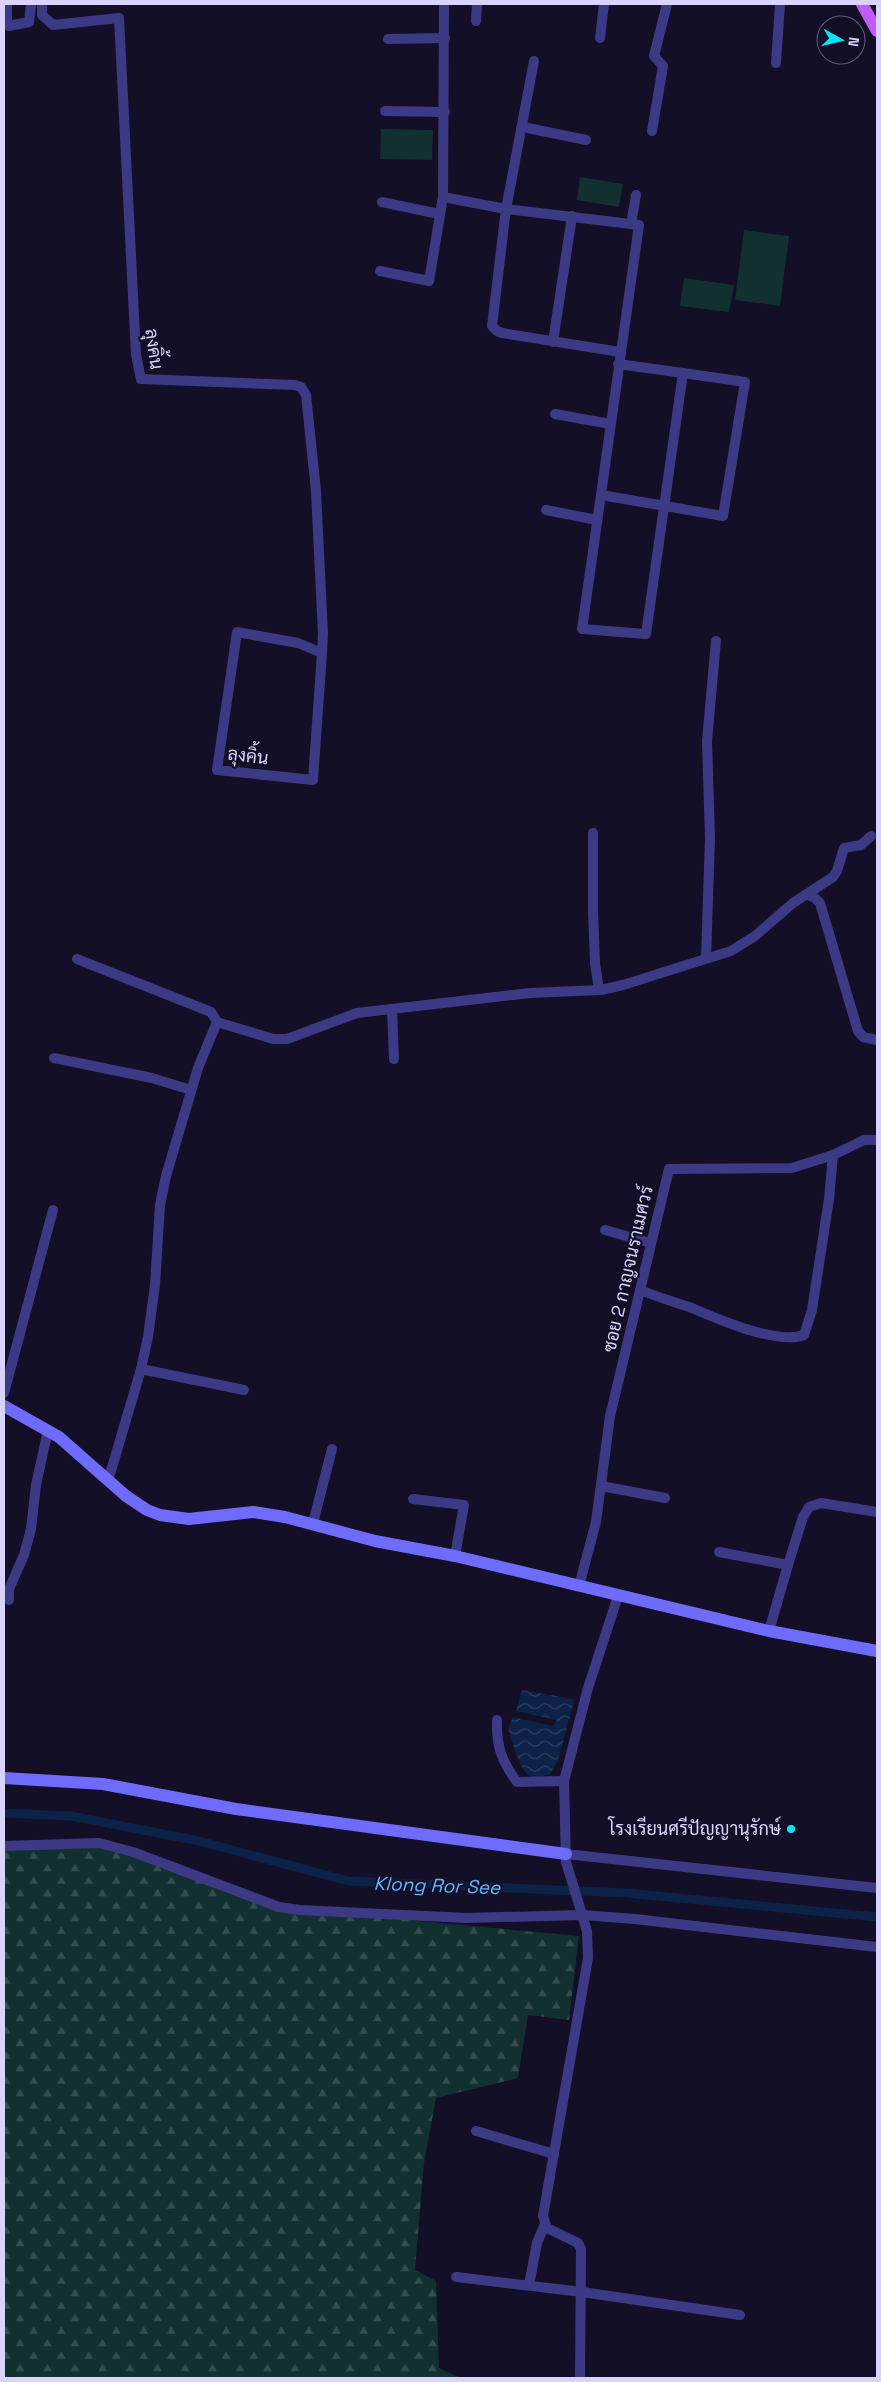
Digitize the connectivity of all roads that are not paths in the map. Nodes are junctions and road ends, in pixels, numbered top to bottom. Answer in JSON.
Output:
{"nodes":[{"id":1,"x":7,"y":4,"type":"edge"},
{"id":2,"x":31,"y":4,"type":"edge"},
{"id":3,"x":42,"y":4,"type":"edge"},
{"id":4,"x":444,"y":4,"type":"edge"},
{"id":5,"x":477,"y":4,"type":"edge"},
{"id":6,"x":604,"y":4,"type":"edge"},
{"id":7,"x":667,"y":4,"type":"edge"},
{"id":8,"x":780,"y":4,"type":"edge"},
{"id":9,"x":862,"y":4,"type":"edge"},
{"id":10,"x":476,"y":21,"type":"dead end"},
{"id":11,"x":877,"y":31,"type":"edge"},
{"id":12,"x":445,"y":38,"type":"junction"},
{"id":13,"x":600,"y":38,"type":"dead end"},
{"id":14,"x":388,"y":39,"type":"dead end"},
{"id":15,"x":534,"y":61,"type":"dead end"},
{"id":16,"x":776,"y":63,"type":"dead end"},
{"id":17,"x":385,"y":111,"type":"dead end"},
{"id":18,"x":445,"y":112,"type":"junction"},
{"id":19,"x":523,"y":127,"type":"junction"},
{"id":20,"x":652,"y":131,"type":"dead end"},
{"id":21,"x":586,"y":140,"type":"dead end"},
{"id":22,"x":636,"y":195,"type":"dead end"},
{"id":23,"x":443,"y":196,"type":"junction"},
{"id":24,"x":382,"y":202,"type":"dead end"},
{"id":25,"x":506,"y":209,"type":"junction"},
{"id":26,"x":439,"y":214,"type":"junction"},
{"id":27,"x":572,"y":216,"type":"junction"},
{"id":28,"x":631,"y":224,"type":"junction"},
{"id":29,"x":380,"y":271,"type":"dead end"},
{"id":30,"x":553,"y":342,"type":"junction"},
{"id":31,"x":620,"y":352,"type":"junction"},
{"id":32,"x":618,"y":364,"type":"junction"},
{"id":33,"x":683,"y":373,"type":"junction"},
{"id":34,"x":555,"y":414,"type":"dead end"},
{"id":35,"x":610,"y":424,"type":"junction"},
{"id":36,"x":601,"y":495,"type":"junction"},
{"id":37,"x":665,"y":505,"type":"junction"},
{"id":38,"x":546,"y":510,"type":"dead end"},
{"id":39,"x":597,"y":520,"type":"junction"},
{"id":40,"x":716,"y":642,"type":"dead end"},
{"id":41,"x":322,"y":653,"type":"junction"},
{"id":42,"x":593,"y":834,"type":"dead end"},
{"id":43,"x":871,"y":836,"type":"dead end"},
{"id":44,"x":808,"y":895,"type":"junction"},
{"id":45,"x":706,"y":958,"type":"junction"},
{"id":46,"x":77,"y":959,"type":"dead end"},
{"id":47,"x":599,"y":990,"type":"junction"},
{"id":48,"x":392,"y":1009,"type":"junction"},
{"id":49,"x":217,"y":1022,"type":"junction"},
{"id":50,"x":877,"y":1040,"type":"edge"},
{"id":51,"x":54,"y":1058,"type":"dead end"},
{"id":52,"x":394,"y":1059,"type":"dead end"},
{"id":53,"x":191,"y":1090,"type":"junction"},
{"id":54,"x":877,"y":1140,"type":"edge"},
{"id":55,"x":832,"y":1155,"type":"junction"},
{"id":56,"x":53,"y":1210,"type":"dead end"},
{"id":57,"x":605,"y":1230,"type":"dead end"},
{"id":58,"x":651,"y":1244,"type":"junction"},
{"id":59,"x":640,"y":1290,"type":"junction"},
{"id":60,"x":141,"y":1369,"type":"junction"},
{"id":61,"x":244,"y":1390,"type":"dead end"},
{"id":62,"x":4,"y":1393,"type":"edge"},
{"id":63,"x":4,"y":1406,"type":"edge"},
{"id":64,"x":48,"y":1430,"type":"junction"},
{"id":65,"x":332,"y":1449,"type":"dead end"},
{"id":66,"x":108,"y":1481,"type":"junction"},
{"id":67,"x":601,"y":1486,"type":"junction"},
{"id":68,"x":665,"y":1498,"type":"dead end"},
{"id":69,"x":413,"y":1499,"type":"dead end"},
{"id":70,"x":877,"y":1512,"type":"edge"},
{"id":71,"x":313,"y":1523,"type":"junction"},
{"id":72,"x":719,"y":1552,"type":"dead end"},
{"id":73,"x":455,"y":1556,"type":"junction"},
{"id":74,"x":788,"y":1565,"type":"junction"},
{"id":75,"x":579,"y":1586,"type":"junction"},
{"id":76,"x":618,"y":1596,"type":"junction"},
{"id":77,"x":9,"y":1600,"type":"dead end"},
{"id":78,"x":769,"y":1631,"type":"junction"},
{"id":79,"x":877,"y":1651,"type":"edge"},
{"id":80,"x":497,"y":1720,"type":"dead end"},
{"id":81,"x":4,"y":1778,"type":"edge"},
{"id":82,"x":564,"y":1781,"type":"junction"},
{"id":83,"x":4,"y":1846,"type":"edge"},
{"id":84,"x":566,"y":1858,"type":"junction"},
{"id":85,"x":877,"y":1888,"type":"edge"},
{"id":86,"x":582,"y":1913,"type":"junction"},
{"id":87,"x":877,"y":1947,"type":"edge"},
{"id":88,"x":476,"y":2131,"type":"dead end"},
{"id":89,"x":554,"y":2154,"type":"junction"},
{"id":90,"x":545,"y":2224,"type":"junction"},
{"id":91,"x":456,"y":2277,"type":"dead end"},
{"id":92,"x":529,"y":2285,"type":"junction"},
{"id":93,"x":582,"y":2292,"type":"junction"},
{"id":94,"x":740,"y":2315,"type":"dead end"},
{"id":95,"x":580,"y":2378,"type":"edge"}],
"edges":[{"from":1,"to":2,"type":"street"},
{"from":3,"to":41,"type":"street","name":"ลุงคิ้น"},
{"from":4,"to":12,"type":"street"},
{"from":5,"to":10,"type":"street"},
{"from":6,"to":13,"type":"street"},
{"from":7,"to":20,"type":"street"},
{"from":8,"to":16,"type":"street"},
{"from":9,"to":11,"type":"main road"},
{"from":12,"to":14,"type":"street"},
{"from":12,"to":18,"type":"street"},
{"from":15,"to":19,"type":"street"},
{"from":17,"to":18,"type":"street"},
{"from":18,"to":23,"type":"street"},
{"from":19,"to":21,"type":"street"},
{"from":19,"to":25,"type":"street"},
{"from":22,"to":28,"type":"street"},
{"from":23,"to":25,"type":"street"},
{"from":23,"to":26,"type":"street"},
{"from":24,"to":26,"type":"street"},
{"from":25,"to":27,"type":"street"},
{"from":25,"to":30,"type":"street"},
{"from":26,"to":29,"type":"street"},
{"from":27,"to":28,"type":"street"},
{"from":27,"to":30,"type":"street"},
{"from":28,"to":31,"type":"street"},
{"from":30,"to":31,"type":"street"},
{"from":31,"to":32,"type":"street"},
{"from":32,"to":33,"type":"street"},
{"from":32,"to":35,"type":"street"},
{"from":33,"to":37,"type":"street"},
{"from":33,"to":37,"type":"street"},
{"from":34,"to":35,"type":"street"},
{"from":35,"to":36,"type":"street"},
{"from":36,"to":37,"type":"street"},
{"from":36,"to":39,"type":"street"},
{"from":37,"to":39,"type":"street"},
{"from":38,"to":39,"type":"street"},
{"from":40,"to":45,"type":"street"},
{"from":41,"to":41,"type":"street","name":"ลุงคิ้น"},
{"from":42,"to":47,"type":"street"},
{"from":43,"to":44,"type":"street"},
{"from":44,"to":45,"type":"street"},
{"from":44,"to":50,"type":"street"},
{"from":45,"to":47,"type":"street"},
{"from":46,"to":49,"type":"street"},
{"from":47,"to":48,"type":"street"},
{"from":48,"to":49,"type":"street"},
{"from":48,"to":52,"type":"street"},
{"from":49,"to":53,"type":"street"},
{"from":51,"to":53,"type":"street"},
{"from":53,"to":60,"type":"street"},
{"from":54,"to":55,"type":"street","name":"ซอย 2 กาญจนราเมศวร์"},
{"from":55,"to":58,"type":"street","name":"ซอย 2 กาญจนราเมศวร์"},
{"from":55,"to":59,"type":"street"},
{"from":56,"to":62,"type":"street"},
{"from":57,"to":58,"type":"street"},
{"from":58,"to":59,"type":"street","name":"ซอย 2 กาญจนราเมศวร์"},
{"from":59,"to":67,"type":"street","name":"ซอย 2 กาญจนราเมศวร์"},
{"from":60,"to":61,"type":"street"},
{"from":60,"to":66,"type":"street"},
{"from":63,"to":64,"type":"street"},
{"from":64,"to":66,"type":"street"},
{"from":64,"to":77,"type":"street"},
{"from":65,"to":71,"type":"street"},
{"from":66,"to":71,"type":"street"},
{"from":67,"to":68,"type":"street"},
{"from":67,"to":75,"type":"street","name":"ซอย 2 กาญจนราเมศวร์"},
{"from":69,"to":73,"type":"street"},
{"from":70,"to":74,"type":"street"},
{"from":71,"to":73,"type":"street"},
{"from":72,"to":74,"type":"street"},
{"from":73,"to":75,"type":"street"},
{"from":74,"to":78,"type":"street"},
{"from":75,"to":76,"type":"street"},
{"from":76,"to":78,"type":"street"},
{"from":76,"to":82,"type":"street"},
{"from":78,"to":79,"type":"street"},
{"from":80,"to":82,"type":"street"},
{"from":81,"to":84,"type":"street"},
{"from":82,"to":84,"type":"street"},
{"from":83,"to":86,"type":"street"},
{"from":84,"to":85,"type":"street"},
{"from":84,"to":86,"type":"street"},
{"from":86,"to":87,"type":"street"},
{"from":86,"to":89,"type":"street"},
{"from":88,"to":89,"type":"street"},
{"from":89,"to":90,"type":"street"},
{"from":90,"to":92,"type":"street"},
{"from":90,"to":93,"type":"street"},
{"from":91,"to":92,"type":"street"},
{"from":92,"to":93,"type":"street"},
{"from":93,"to":94,"type":"street"},
{"from":93,"to":95,"type":"street"}]}
